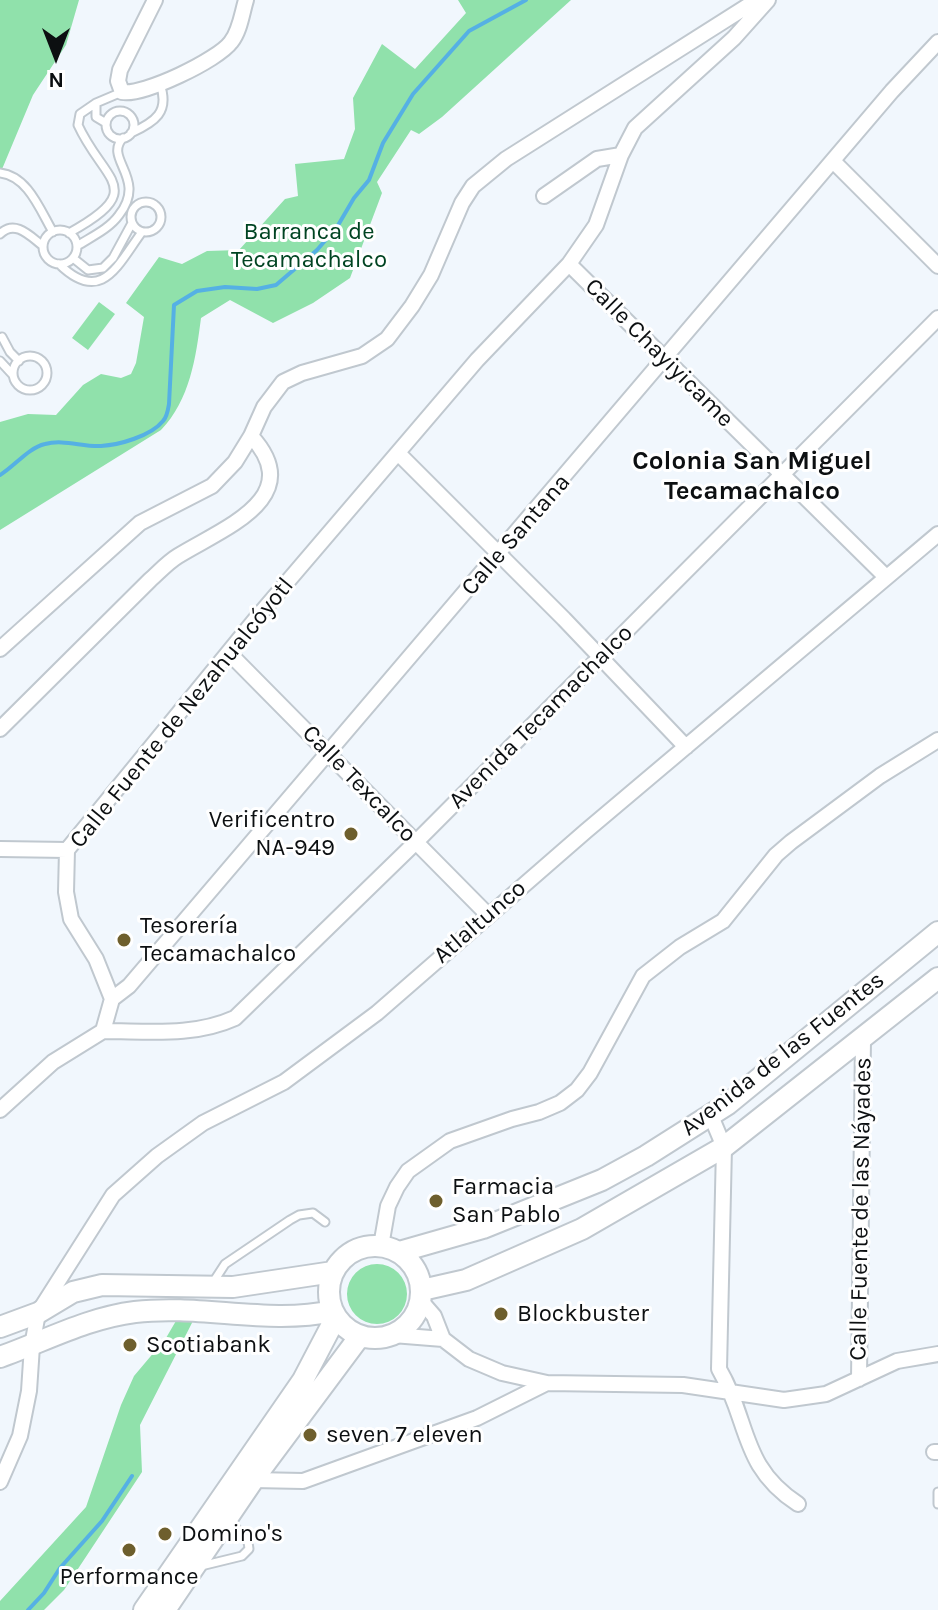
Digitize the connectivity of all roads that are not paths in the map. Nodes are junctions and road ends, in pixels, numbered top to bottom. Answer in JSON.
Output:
{"nodes":[{"id":1,"x":155,"y":0,"type":"edge"},
{"id":2,"x":246,"y":0,"type":"edge"},
{"id":3,"x":757,"y":0,"type":"edge"},
{"id":4,"x":768,"y":0,"type":"edge"},
{"id":5,"x":938,"y":42,"type":"edge"},
{"id":6,"x":160,"y":83,"type":"junction"},
{"id":7,"x":122,"y":92,"type":"junction"},
{"id":8,"x":96,"y":103,"type":"junction"},
{"id":9,"x":106,"y":123,"type":"junction"},
{"id":10,"x":131,"y":133,"type":"junction"},
{"id":11,"x":123,"y":138,"type":"junction"},
{"id":12,"x":621,"y":155,"type":"junction"},
{"id":13,"x":834,"y":162,"type":"junction"},
{"id":14,"x":0,"y":173,"type":"edge"},
{"id":15,"x":544,"y":196,"type":"dead end"},
{"id":16,"x":132,"y":223,"type":"junction"},
{"id":17,"x":53,"y":232,"type":"junction"},
{"id":18,"x":142,"y":232,"type":"junction"},
{"id":19,"x":69,"y":233,"type":"junction"},
{"id":20,"x":0,"y":234,"type":"edge"},
{"id":21,"x":43,"y":246,"type":"junction"},
{"id":22,"x":77,"y":246,"type":"junction"},
{"id":23,"x":73,"y":258,"type":"junction"},
{"id":24,"x":59,"y":264,"type":"junction"},
{"id":25,"x":569,"y":264,"type":"junction"},
{"id":26,"x":938,"y":266,"type":"edge"},
{"id":27,"x":938,"y":318,"type":"edge"},
{"id":28,"x":1,"y":338,"type":"edge"},
{"id":29,"x":665,"y":360,"type":"junction"},
{"id":30,"x":0,"y":361,"type":"edge"},
{"id":31,"x":19,"y":361,"type":"junction"},
{"id":32,"x":13,"y":375,"type":"junction"},
{"id":33,"x":251,"y":436,"type":"junction"},
{"id":34,"x":398,"y":453,"type":"junction"},
{"id":35,"x":781,"y":474,"type":"junction"},
{"id":36,"x":938,"y":534,"type":"edge"},
{"id":37,"x":498,"y":555,"type":"junction"},
{"id":38,"x":886,"y":577,"type":"junction"},
{"id":39,"x":0,"y":649,"type":"edge"},
{"id":40,"x":229,"y":653,"type":"junction"},
{"id":41,"x":601,"y":657,"type":"junction"},
{"id":42,"x":0,"y":729,"type":"edge"},
{"id":43,"x":938,"y":740,"type":"edge"},
{"id":44,"x":686,"y":747,"type":"junction"},
{"id":45,"x":329,"y":753,"type":"junction"},
{"id":46,"x":416,"y":842,"type":"junction"},
{"id":47,"x":0,"y":849,"type":"edge"},
{"id":48,"x":67,"y":850,"type":"junction"},
{"id":49,"x":488,"y":915,"type":"junction"},
{"id":50,"x":938,"y":932,"type":"edge"},
{"id":51,"x":938,"y":978,"type":"edge"},
{"id":52,"x":112,"y":999,"type":"junction"},
{"id":53,"x":103,"y":1031,"type":"junction"},
{"id":54,"x":863,"y":1039,"type":"junction"},
{"id":55,"x":0,"y":1110,"type":"edge"},
{"id":56,"x":711,"y":1116,"type":"junction"},
{"id":57,"x":724,"y":1147,"type":"junction"},
{"id":58,"x":325,"y":1222,"type":"dead end"},
{"id":59,"x":390,"y":1249,"type":"junction"},
{"id":60,"x":333,"y":1272,"type":"junction"},
{"id":61,"x":211,"y":1287,"type":"junction"},
{"id":62,"x":422,"y":1296,"type":"junction"},
{"id":63,"x":38,"y":1313,"type":"junction"},
{"id":64,"x":334,"y":1314,"type":"junction"},
{"id":65,"x":2,"y":1326,"type":"edge"},
{"id":66,"x":393,"y":1335,"type":"junction"},
{"id":67,"x":360,"y":1336,"type":"junction"},
{"id":68,"x":443,"y":1339,"type":"junction"},
{"id":69,"x":32,"y":1346,"type":"junction"},
{"id":70,"x":938,"y":1354,"type":"edge"},
{"id":71,"x":0,"y":1357,"type":"edge"},
{"id":72,"x":859,"y":1379,"type":"junction"},
{"id":73,"x":547,"y":1383,"type":"junction"},
{"id":74,"x":732,"y":1393,"type":"junction"},
{"id":75,"x":253,"y":1480,"type":"junction"},
{"id":76,"x":0,"y":1482,"type":"edge"},
{"id":77,"x":938,"y":1492,"type":"edge"},
{"id":78,"x":798,"y":1504,"type":"dead end"},
{"id":79,"x":938,"y":1504,"type":"edge"},
{"id":80,"x":228,"y":1518,"type":"junction"},
{"id":81,"x":192,"y":1570,"type":"junction"},
{"id":82,"x":144,"y":1610,"type":"edge"},
{"id":83,"x":165,"y":1610,"type":"edge"}],
"edges":[{"from":1,"to":7,"type":"street"},
{"from":2,"to":6,"type":"street"},
{"from":3,"to":33,"type":"street"},
{"from":4,"to":12,"type":"street"},
{"from":5,"to":13,"type":"street","name":"Calle Santana"},
{"from":6,"to":7,"type":"street"},
{"from":6,"to":10,"type":"lane"},
{"from":7,"to":8,"type":"lane"},
{"from":8,"to":9,"type":"lane"},
{"from":8,"to":19,"type":"lane"},
{"from":9,"to":10,"type":"lane"},
{"from":9,"to":11,"type":"lane"},
{"from":10,"to":11,"type":"lane"},
{"from":11,"to":22,"type":"lane"},
{"from":12,"to":15,"type":"street"},
{"from":12,"to":25,"type":"street"},
{"from":13,"to":26,"type":"street"},
{"from":13,"to":29,"type":"street","name":"Calle Santana"},
{"from":14,"to":17,"type":"lane"},
{"from":16,"to":18,"type":"lane"},
{"from":16,"to":18,"type":"lane"},
{"from":16,"to":23,"type":"lane"},
{"from":17,"to":19,"type":"lane"},
{"from":17,"to":21,"type":"lane"},
{"from":18,"to":24,"type":"lane"},
{"from":19,"to":22,"type":"lane"},
{"from":20,"to":21,"type":"lane"},
{"from":21,"to":24,"type":"lane"},
{"from":22,"to":23,"type":"lane"},
{"from":23,"to":24,"type":"lane"},
{"from":25,"to":29,"type":"street","name":"Calle Chayiyicame"},
{"from":25,"to":34,"type":"street","name":"Calle Fuente de Nezahualcóyotl"},
{"from":27,"to":35,"type":"street","name":"Avenida Tecamachalco"},
{"from":28,"to":31,"type":"lane"},
{"from":29,"to":35,"type":"street","name":"Calle Chayiyicame"},
{"from":29,"to":37,"type":"street","name":"Calle Santana"},
{"from":30,"to":32,"type":"lane"},
{"from":31,"to":32,"type":"lane"},
{"from":31,"to":32,"type":"lane"},
{"from":33,"to":39,"type":"street"},
{"from":33,"to":42,"type":"street"},
{"from":34,"to":37,"type":"street"},
{"from":34,"to":40,"type":"street","name":"Calle Fuente de Nezahualcóyotl"},
{"from":35,"to":38,"type":"street","name":"Calle Chayiyicame"},
{"from":35,"to":41,"type":"street","name":"Avenida Tecamachalco"},
{"from":36,"to":38,"type":"street","name":"Atlaltunco"},
{"from":37,"to":41,"type":"street"},
{"from":37,"to":45,"type":"street","name":"Calle Santana"},
{"from":38,"to":44,"type":"street","name":"Atlaltunco"},
{"from":40,"to":45,"type":"street","name":"Calle Texcalco"},
{"from":40,"to":48,"type":"street","name":"Calle Fuente de Nezahualcóyotl"},
{"from":41,"to":44,"type":"street"},
{"from":41,"to":46,"type":"street","name":"Avenida Tecamachalco"},
{"from":43,"to":59,"type":"street"},
{"from":44,"to":49,"type":"street","name":"Atlaltunco"},
{"from":45,"to":46,"type":"street","name":"Calle Texcalco"},
{"from":45,"to":52,"type":"street","name":"Calle Santana"},
{"from":46,"to":49,"type":"street","name":"Calle Texcalco"},
{"from":46,"to":53,"type":"street","name":"Avenida Tecamachalco"},
{"from":47,"to":48,"type":"street"},
{"from":48,"to":52,"type":"street","name":"Calle Fuente de Nezahualcóyotl"},
{"from":49,"to":63,"type":"street","name":"Atlaltunco"},
{"from":50,"to":56,"type":"main road","name":"Avenida de las Fuentes"},
{"from":51,"to":54,"type":"main road","name":"Avenida de las Fuentes"},
{"from":52,"to":53,"type":"street"},
{"from":53,"to":55,"type":"street"},
{"from":54,"to":57,"type":"main road","name":"Avenida de las Fuentes"},
{"from":54,"to":72,"type":"street","name":"Calle Fuente de las Náyades"},
{"from":56,"to":57,"type":"street"},
{"from":56,"to":59,"type":"main road","name":"Avenida de las Fuentes"},
{"from":57,"to":62,"type":"main road","name":"Avenida de las Fuentes"},
{"from":57,"to":74,"type":"street"},
{"from":58,"to":61,"type":"lane"},
{"from":59,"to":60,"type":"main road"},
{"from":59,"to":62,"type":"main road"},
{"from":60,"to":61,"type":"main road"},
{"from":60,"to":64,"type":"main road"},
{"from":61,"to":63,"type":"main road"},
{"from":62,"to":66,"type":"main road"},
{"from":62,"to":68,"type":"street"},
{"from":63,"to":65,"type":"main road"},
{"from":63,"to":69,"type":"street"},
{"from":64,"to":67,"type":"main road"},
{"from":64,"to":69,"type":"main road"},
{"from":64,"to":82,"type":"main road"},
{"from":65,"to":69,"type":"main road"},
{"from":66,"to":67,"type":"main road"},
{"from":66,"to":68,"type":"street"},
{"from":67,"to":75,"type":"main road"},
{"from":68,"to":73,"type":"street"},
{"from":69,"to":71,"type":"main road"},
{"from":69,"to":76,"type":"street"},
{"from":70,"to":72,"type":"street"},
{"from":72,"to":74,"type":"street"},
{"from":73,"to":74,"type":"street"},
{"from":73,"to":75,"type":"street"},
{"from":74,"to":78,"type":"street"},
{"from":75,"to":80,"type":"main road"},
{"from":77,"to":79,"type":"lane"},
{"from":80,"to":81,"type":"main road"},
{"from":80,"to":81,"type":"lane"},
{"from":81,"to":83,"type":"main road"}]}
